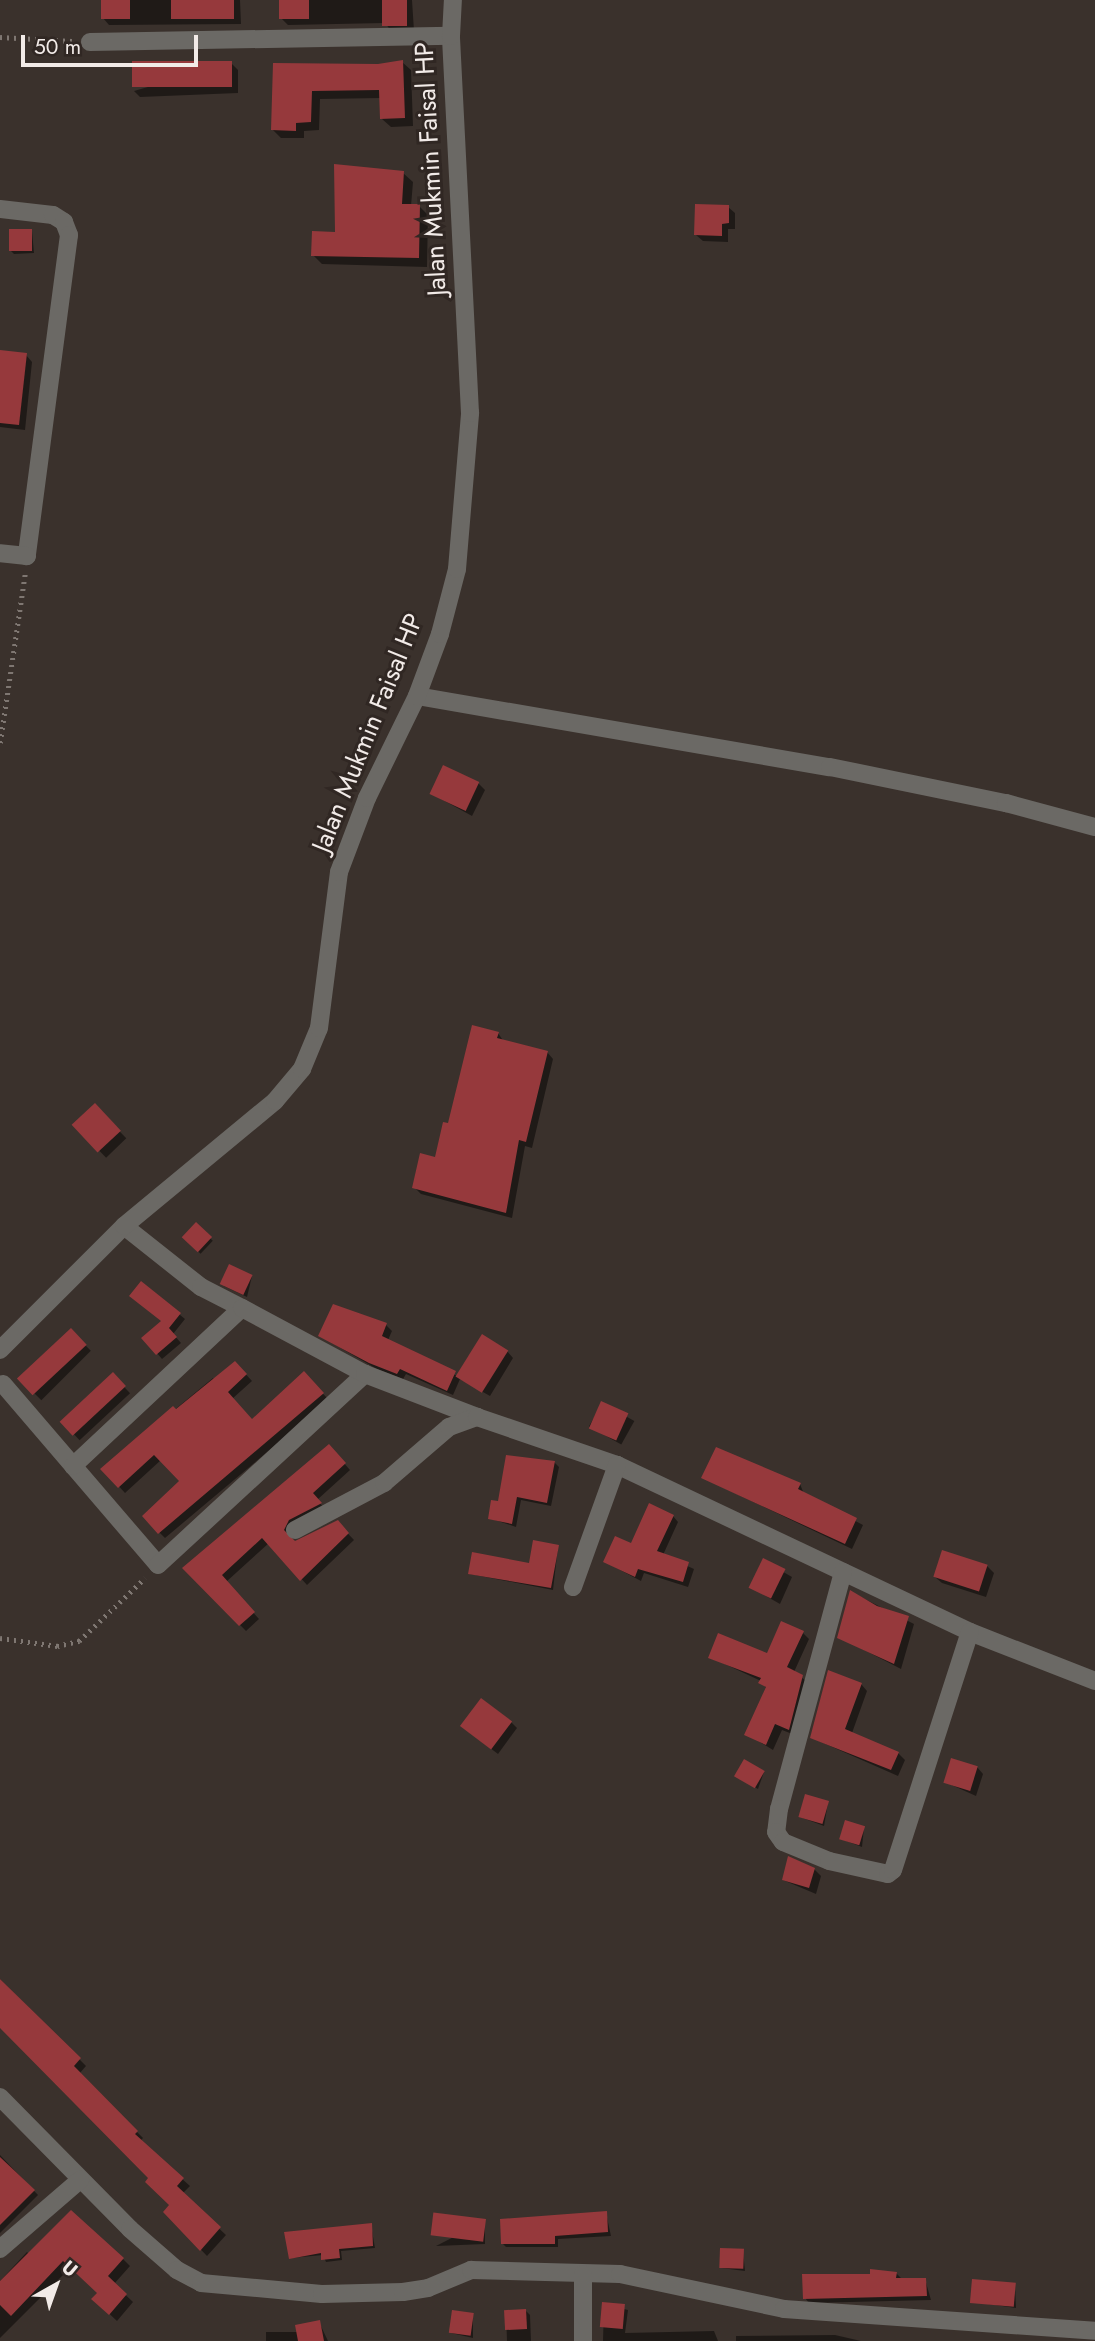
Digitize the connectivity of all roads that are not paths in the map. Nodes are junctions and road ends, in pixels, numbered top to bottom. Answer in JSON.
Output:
{"nodes":[{"id":1,"x":453,"y":0,"type":"edge"},
{"id":2,"x":451,"y":36,"type":"junction"},
{"id":3,"x":90,"y":41,"type":"road end"},
{"id":4,"x":0,"y":209,"type":"edge"},
{"id":5,"x":0,"y":553,"type":"edge"},
{"id":6,"x":417,"y":696,"type":"junction"},
{"id":7,"x":1095,"y":827,"type":"edge"},
{"id":8,"x":124,"y":1226,"type":"junction"},
{"id":9,"x":242,"y":1308,"type":"junction"},
{"id":10,"x":0,"y":1350,"type":"edge"},
{"id":11,"x":365,"y":1374,"type":"junction"},
{"id":12,"x":3,"y":1384,"type":"dead end"},
{"id":13,"x":477,"y":1416,"type":"junction"},
{"id":14,"x":617,"y":1465,"type":"junction"},
{"id":15,"x":72,"y":1466,"type":"junction"},
{"id":16,"x":295,"y":1530,"type":"dead end"},
{"id":17,"x":843,"y":1572,"type":"junction"},
{"id":18,"x":573,"y":1587,"type":"dead end"},
{"id":19,"x":970,"y":1632,"type":"junction"},
{"id":20,"x":1095,"y":1681,"type":"edge"},
{"id":21,"x":0,"y":2096,"type":"edge"},
{"id":22,"x":79,"y":2180,"type":"junction"},
{"id":23,"x":0,"y":2249,"type":"edge"},
{"id":24,"x":583,"y":2274,"type":"junction"},
{"id":25,"x":1095,"y":2331,"type":"edge"},
{"id":26,"x":583,"y":2341,"type":"edge"}],
"edges":[{"from":1,"to":2,"type":"street","name":"Jalan Mukmin Faisal HP"},
{"from":2,"to":3,"type":"street"},
{"from":2,"to":6,"type":"street","name":"Jalan Mukmin Faisal HP"},
{"from":4,"to":5,"type":"street"},
{"from":6,"to":7,"type":"street"},
{"from":6,"to":8,"type":"street","name":"Jalan Mukmin Faisal HP"},
{"from":8,"to":9,"type":"street"},
{"from":8,"to":10,"type":"street","name":"Jalan Mukmin Faisal HP"},
{"from":9,"to":11,"type":"street"},
{"from":9,"to":15,"type":"street"},
{"from":11,"to":13,"type":"street"},
{"from":11,"to":15,"type":"street"},
{"from":12,"to":15,"type":"street"},
{"from":13,"to":14,"type":"street"},
{"from":13,"to":16,"type":"street"},
{"from":14,"to":17,"type":"street"},
{"from":14,"to":18,"type":"street"},
{"from":17,"to":19,"type":"street"},
{"from":17,"to":19,"type":"street"},
{"from":19,"to":20,"type":"street"},
{"from":21,"to":22,"type":"street"},
{"from":22,"to":23,"type":"street"},
{"from":22,"to":24,"type":"street"},
{"from":24,"to":25,"type":"street"},
{"from":24,"to":26,"type":"street"}]}
